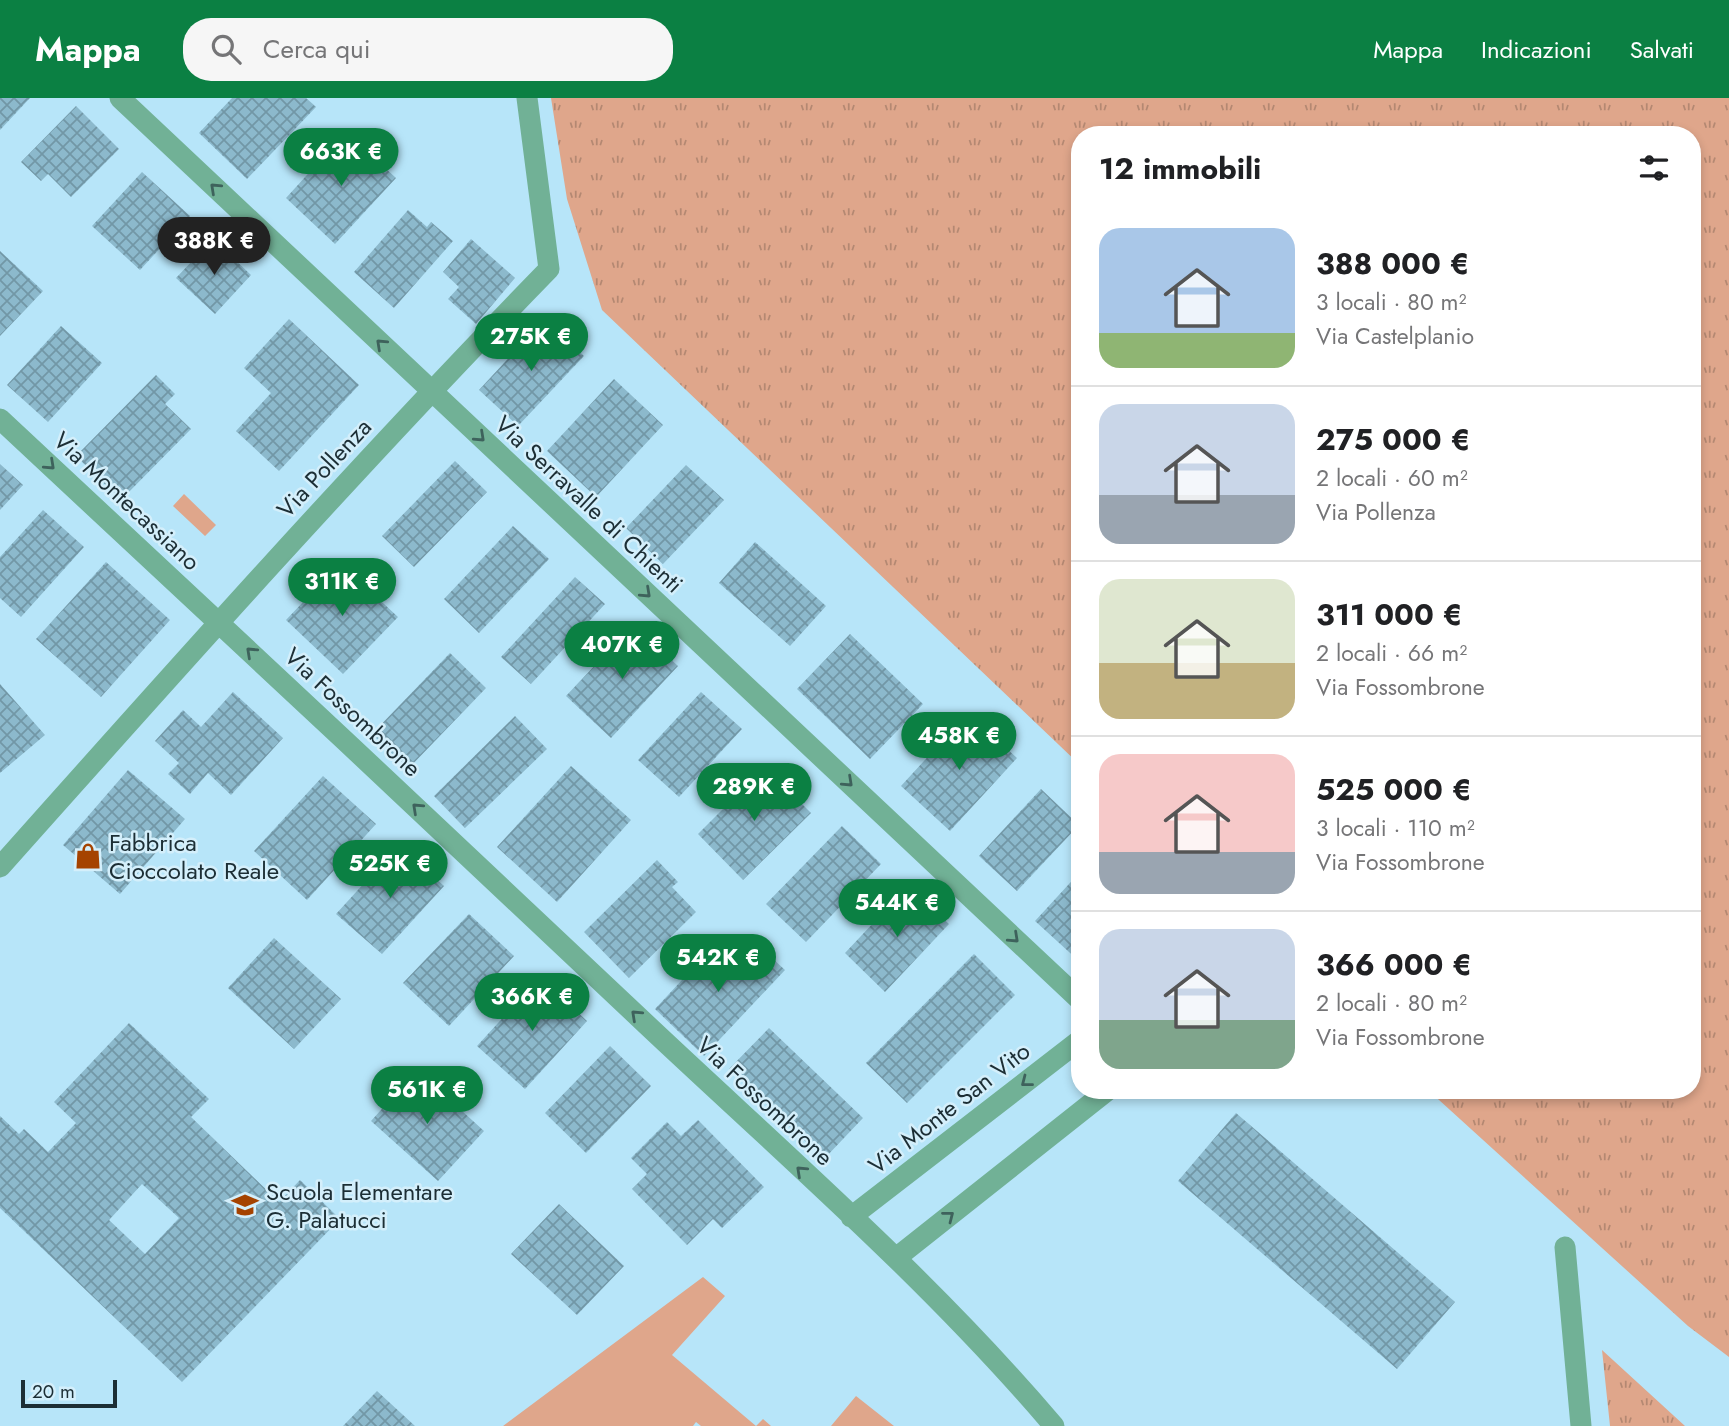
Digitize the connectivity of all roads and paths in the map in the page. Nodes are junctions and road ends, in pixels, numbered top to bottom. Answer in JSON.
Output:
{"nodes":[{"id":1,"x":120,"y":98,"type":"edge"},
{"id":2,"x":527,"y":98,"type":"edge"},
{"id":3,"x":431,"y":390,"type":"junction"},
{"id":4,"x":0,"y":419,"type":"edge"},
{"id":5,"x":218,"y":621,"type":"junction"},
{"id":6,"x":0,"y":867,"type":"edge"},
{"id":7,"x":1071,"y":992,"type":"edge"},
{"id":8,"x":1071,"y":1047,"type":"edge"},
{"id":9,"x":1097,"y":1099,"type":"edge"},
{"id":10,"x":851,"y":1217,"type":"junction"},
{"id":11,"x":1565,"y":1247,"type":"dead end"},
{"id":12,"x":896,"y":1258,"type":"junction"},
{"id":13,"x":1054,"y":1426,"type":"edge"},
{"id":14,"x":1580,"y":1426,"type":"edge"}],
"edges":[{"from":3,"to":1,"type":"street","name":"Via Serravalle di Chienti","one_way":true},
{"from":2,"to":3,"type":"street","name":"Via Pollenza"},
{"from":3,"to":5,"type":"street","name":"Via Pollenza"},
{"from":3,"to":7,"type":"street","name":"Via Serravalle di Chienti","one_way":true},
{"from":4,"to":5,"type":"street","name":"Via Montecassiano","one_way":true},
{"from":5,"to":6,"type":"street","name":"Via Pollenza"},
{"from":10,"to":5,"type":"street","name":"Via Fossombrone","one_way":true},
{"from":8,"to":10,"type":"street","name":"Via Monte San Vito","one_way":true},
{"from":12,"to":9,"type":"street","one_way":true},
{"from":10,"to":12,"type":"street","name":"Via Fossombrone"},
{"from":11,"to":14,"type":"street"},
{"from":12,"to":13,"type":"street","name":"Via Fossombrone"}]}
